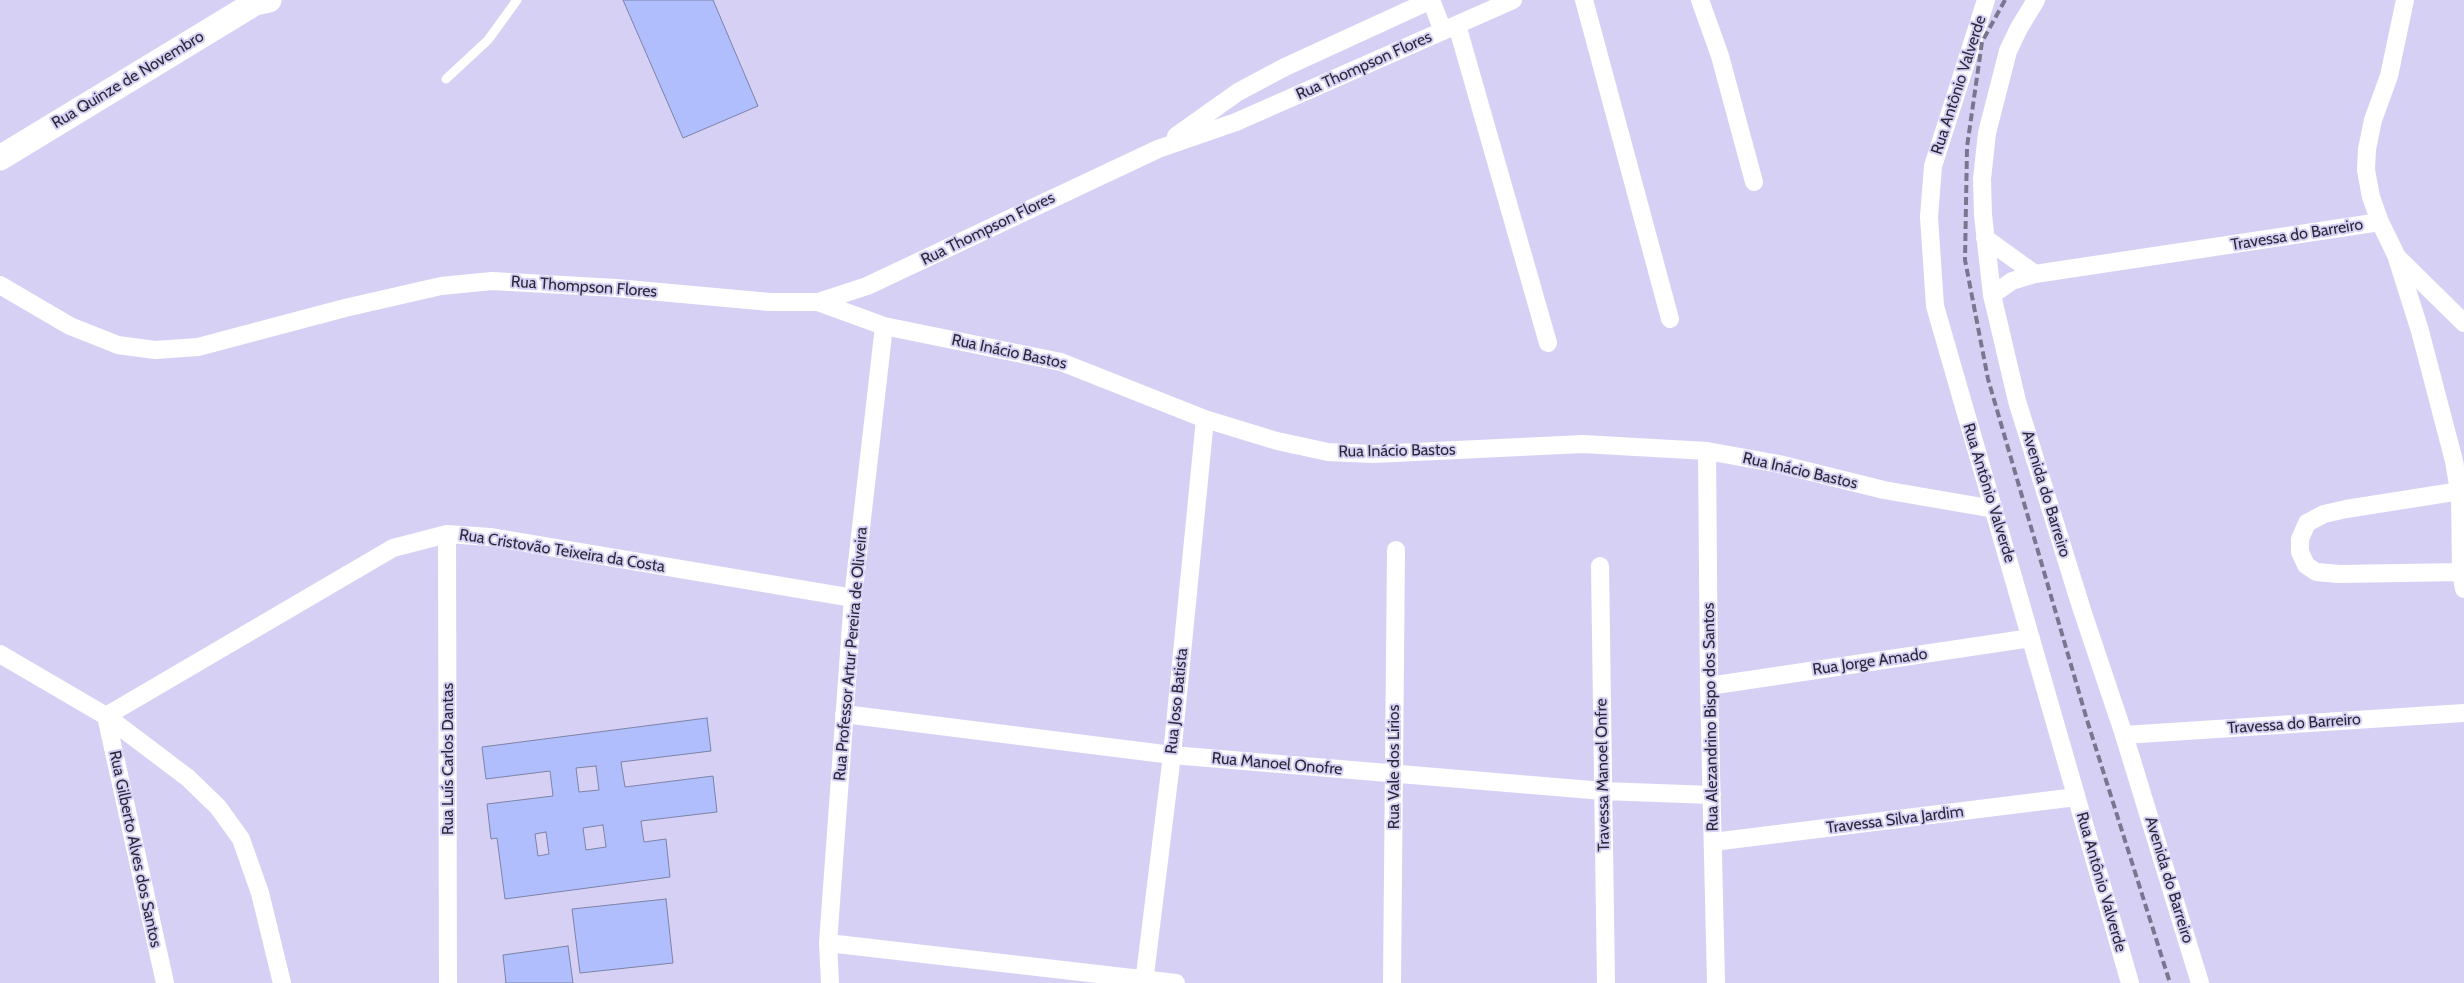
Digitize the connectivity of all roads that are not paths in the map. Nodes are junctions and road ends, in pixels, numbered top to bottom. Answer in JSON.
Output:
{"nodes":[{"id":1,"x":517,"y":0,"type":"edge"},
{"id":2,"x":1431,"y":0,"type":"edge"},
{"id":3,"x":1513,"y":0,"type":"edge"},
{"id":4,"x":1584,"y":0,"type":"edge"},
{"id":5,"x":1700,"y":0,"type":"edge"},
{"id":6,"x":1986,"y":0,"type":"edge"},
{"id":7,"x":2036,"y":0,"type":"edge"},
{"id":8,"x":2405,"y":0,"type":"edge"},
{"id":9,"x":260,"y":1,"type":"edge"},
{"id":10,"x":1450,"y":28,"type":"junction"},
{"id":11,"x":446,"y":79,"type":"dead end"},
{"id":12,"x":1158,"y":149,"type":"junction"},
{"id":13,"x":0,"y":158,"type":"edge"},
{"id":14,"x":1754,"y":182,"type":"dead end"},
{"id":15,"x":2380,"y":222,"type":"junction"},
{"id":16,"x":1985,"y":238,"type":"junction"},
{"id":17,"x":2397,"y":257,"type":"junction"},
{"id":18,"x":2036,"y":274,"type":"junction"},
{"id":19,"x":0,"y":286,"type":"edge"},
{"id":20,"x":1992,"y":295,"type":"junction"},
{"id":21,"x":818,"y":302,"type":"junction"},
{"id":22,"x":1670,"y":319,"type":"dead end"},
{"id":23,"x":2464,"y":323,"type":"edge"},
{"id":24,"x":884,"y":326,"type":"junction"},
{"id":25,"x":1548,"y":343,"type":"dead end"},
{"id":26,"x":1205,"y":419,"type":"junction"},
{"id":27,"x":1707,"y":451,"type":"junction"},
{"id":28,"x":2460,"y":492,"type":"junction"},
{"id":29,"x":1994,"y":509,"type":"junction"},
{"id":30,"x":447,"y":534,"type":"junction"},
{"id":31,"x":1396,"y":550,"type":"dead end"},
{"id":32,"x":1600,"y":566,"type":"dead end"},
{"id":33,"x":2463,"y":583,"type":"edge"},
{"id":34,"x":853,"y":598,"type":"junction"},
{"id":35,"x":2031,"y":638,"type":"junction"},
{"id":36,"x":0,"y":654,"type":"edge"},
{"id":37,"x":1709,"y":686,"type":"junction"},
{"id":38,"x":2464,"y":713,"type":"edge"},
{"id":39,"x":844,"y":714,"type":"junction"},
{"id":40,"x":106,"y":716,"type":"junction"},
{"id":41,"x":2124,"y":735,"type":"junction"},
{"id":42,"x":1172,"y":755,"type":"junction"},
{"id":43,"x":1394,"y":775,"type":"junction"},
{"id":44,"x":1603,"y":791,"type":"junction"},
{"id":45,"x":1712,"y":795,"type":"junction"},
{"id":46,"x":2076,"y":797,"type":"junction"},
{"id":47,"x":1713,"y":842,"type":"junction"},
{"id":48,"x":828,"y":942,"type":"junction"},
{"id":49,"x":1144,"y":981,"type":"edge"},
{"id":50,"x":164,"y":983,"type":"edge"},
{"id":51,"x":282,"y":983,"type":"edge"},
{"id":52,"x":448,"y":983,"type":"edge"},
{"id":53,"x":830,"y":983,"type":"edge"},
{"id":54,"x":1176,"y":983,"type":"edge"},
{"id":55,"x":1392,"y":983,"type":"edge"},
{"id":56,"x":1606,"y":983,"type":"edge"},
{"id":57,"x":1716,"y":983,"type":"edge"},
{"id":58,"x":2130,"y":983,"type":"edge"},
{"id":59,"x":2200,"y":983,"type":"edge"}],
"edges":[{"from":1,"to":11,"type":"lane"},
{"from":2,"to":10,"type":"street"},
{"from":2,"to":12,"type":"street","name":"Rua Thompson Flores"},
{"from":3,"to":10,"type":"street","name":"Rua Thompson Flores"},
{"from":4,"to":22,"type":"street"},
{"from":5,"to":14,"type":"street"},
{"from":6,"to":29,"type":"street","name":"Rua Antônio Valverde"},
{"from":7,"to":16,"type":"street","name":"Avenida do Barreiro"},
{"from":8,"to":15,"type":"street","name":"Travessa do Barreiro"},
{"from":9,"to":13,"type":"main road","name":"Rua Quinze de Novembro"},
{"from":10,"to":12,"type":"street","name":"Rua Thompson Flores"},
{"from":10,"to":25,"type":"street"},
{"from":12,"to":21,"type":"street","name":"Rua Thompson Flores"},
{"from":15,"to":17,"type":"street"},
{"from":15,"to":18,"type":"street","name":"Travessa do Barreiro"},
{"from":16,"to":18,"type":"street"},
{"from":16,"to":20,"type":"street","name":"Avenida do Barreiro"},
{"from":17,"to":23,"type":"street"},
{"from":17,"to":28,"type":"street"},
{"from":18,"to":20,"type":"street","name":"Travessa do Barreiro"},
{"from":19,"to":21,"type":"street","name":"Rua Thompson Flores"},
{"from":20,"to":41,"type":"street","name":"Avenida do Barreiro"},
{"from":21,"to":24,"type":"street","name":"Rua Inácio Bastos"},
{"from":24,"to":26,"type":"street","name":"Rua Inácio Bastos"},
{"from":24,"to":34,"type":"street","name":"Rua Professor Artur Pereira de Oliveira"},
{"from":26,"to":27,"type":"street","name":"Rua Inácio Bastos"},
{"from":26,"to":42,"type":"street","name":"Rua Joso Batista"},
{"from":27,"to":29,"type":"street","name":"Rua Inácio Bastos"},
{"from":27,"to":37,"type":"street","name":"Rua Alezandrino Bispo dos Santos"},
{"from":28,"to":33,"type":"street"},
{"from":28,"to":33,"type":"street"},
{"from":29,"to":35,"type":"street","name":"Rua Antônio Valverde"},
{"from":30,"to":34,"type":"street","name":"Rua Cristovão Teixeira da Costa"},
{"from":30,"to":40,"type":"street","name":"Rua Cristovão Teixeira da Costa"},
{"from":30,"to":52,"type":"street","name":"Rua Luís Carlos Dantas"},
{"from":31,"to":43,"type":"street","name":"Rua Vale dos Lírios"},
{"from":32,"to":44,"type":"street","name":"Travessa Manoel Onfre"},
{"from":34,"to":39,"type":"street","name":"Rua Professor Artur Pereira de Oliveira"},
{"from":35,"to":37,"type":"street","name":"Rua Jorge Amado"},
{"from":35,"to":46,"type":"street","name":"Rua Antônio Valverde"},
{"from":36,"to":40,"type":"street"},
{"from":37,"to":45,"type":"street","name":"Rua Alezandrino Bispo dos Santos"},
{"from":38,"to":41,"type":"street","name":"Travessa do Barreiro"},
{"from":39,"to":42,"type":"street","name":"Rua Manoel Onofre"},
{"from":39,"to":48,"type":"street","name":"Rua Professor Artur Pereira de Oliveira"},
{"from":40,"to":50,"type":"street","name":"Rua Gilberto Alves dos Santos"},
{"from":40,"to":51,"type":"street"},
{"from":41,"to":59,"type":"street","name":"Avenida do Barreiro"},
{"from":42,"to":43,"type":"street","name":"Rua Manoel Onofre"},
{"from":42,"to":49,"type":"street","name":"Rua Joso Batista"},
{"from":43,"to":44,"type":"street","name":"Rua Manoel Onofre"},
{"from":43,"to":55,"type":"street","name":"Rua Vale dos Lírios"},
{"from":44,"to":45,"type":"street","name":"Rua Manoel Onofre"},
{"from":44,"to":56,"type":"street","name":"Travessa Manoel Onfre"},
{"from":45,"to":47,"type":"street","name":"Rua Alezandrino Bispo dos Santos"},
{"from":46,"to":47,"type":"street","name":"Travessa Silva Jardim"},
{"from":46,"to":58,"type":"street","name":"Rua Antônio Valverde"},
{"from":47,"to":57,"type":"street","name":"Rua Alezandrino Bispo dos Santos"},
{"from":48,"to":49,"type":"street"},
{"from":48,"to":53,"type":"street","name":"Rua Professor Artur Pereira de Oliveira"},
{"from":49,"to":54,"type":"street"}]}
